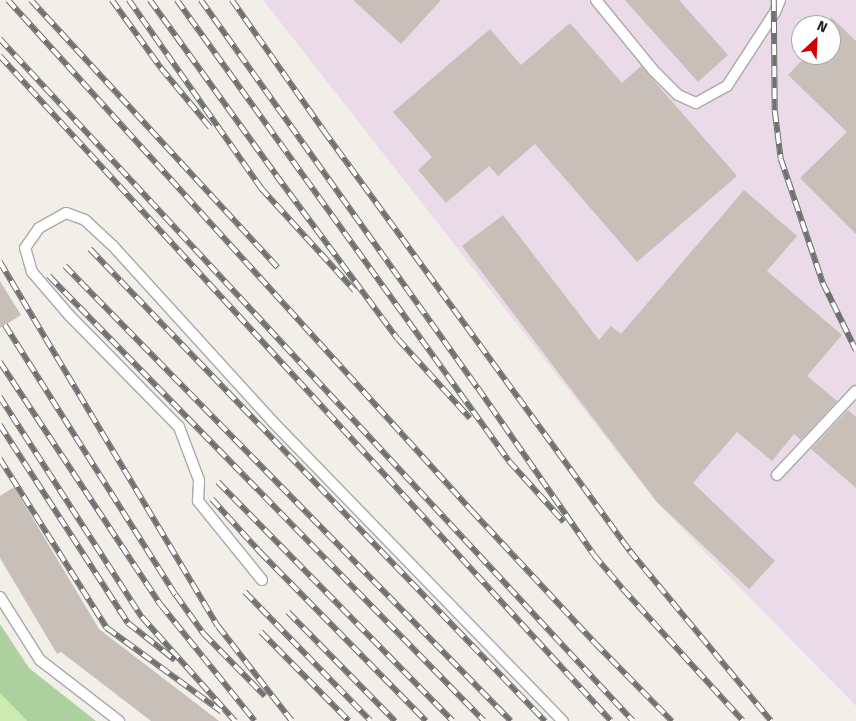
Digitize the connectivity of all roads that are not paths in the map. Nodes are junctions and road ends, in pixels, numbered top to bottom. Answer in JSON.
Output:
{"nodes":[{"id":1,"x":596,"y":0,"type":"edge"},
{"id":2,"x":780,"y":0,"type":"edge"},
{"id":3,"x":856,"y":391,"type":"edge"},
{"id":4,"x":777,"y":475,"type":"dead end"},
{"id":5,"x":262,"y":580,"type":"dead end"},
{"id":6,"x":0,"y":597,"type":"edge"},
{"id":7,"x":119,"y":721,"type":"edge"},
{"id":8,"x":563,"y":721,"type":"edge"}],
"edges":[{"from":1,"to":2,"type":"lane"},
{"from":3,"to":4,"type":"lane"},
{"from":5,"to":8,"type":"lane"},
{"from":6,"to":7,"type":"lane"}]}
